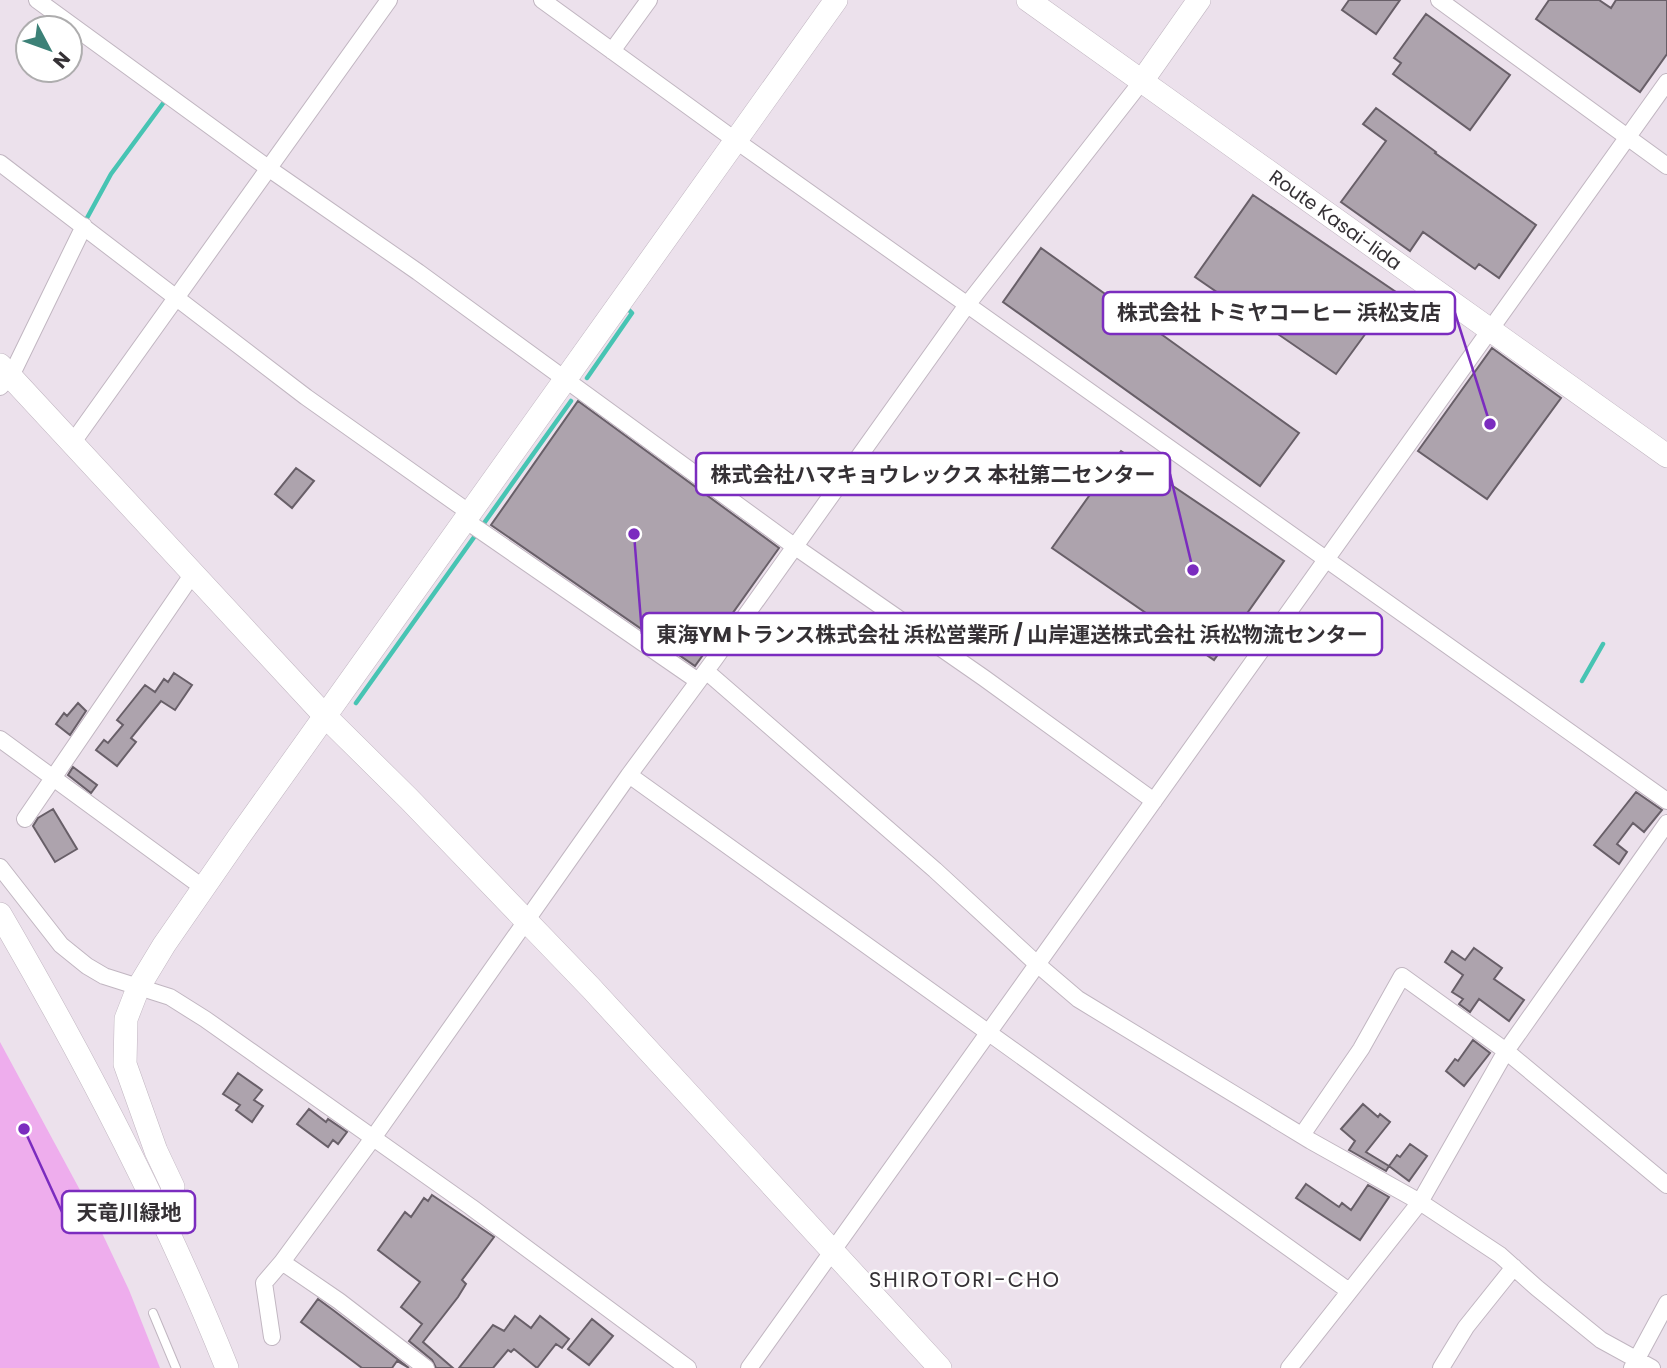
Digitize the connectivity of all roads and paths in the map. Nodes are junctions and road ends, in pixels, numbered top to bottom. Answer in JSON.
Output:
{"nodes":[{"id":1,"x":37,"y":0,"type":"edge"},
{"id":2,"x":389,"y":0,"type":"edge"},
{"id":3,"x":542,"y":0,"type":"edge"},
{"id":4,"x":649,"y":0,"type":"edge"},
{"id":5,"x":836,"y":0,"type":"edge"},
{"id":6,"x":1028,"y":0,"type":"edge"},
{"id":7,"x":1199,"y":0,"type":"edge"},
{"id":8,"x":1439,"y":0,"type":"edge"},
{"id":9,"x":612,"y":51,"type":"junction"},
{"id":10,"x":1142,"y":81,"type":"junction"},
{"id":11,"x":1667,"y":82,"type":"edge"},
{"id":12,"x":1627,"y":138,"type":"junction"},
{"id":13,"x":735,"y":139,"type":"junction"},
{"id":14,"x":0,"y":163,"type":"edge"},
{"id":15,"x":1667,"y":166,"type":"edge"},
{"id":16,"x":268,"y":168,"type":"junction"},
{"id":17,"x":84,"y":226,"type":"junction"},
{"id":18,"x":176,"y":297,"type":"junction"},
{"id":19,"x":968,"y":305,"type":"junction"},
{"id":20,"x":1491,"y":329,"type":"junction"},
{"id":21,"x":4,"y":376,"type":"edge"},
{"id":22,"x":566,"y":380,"type":"junction"},
{"id":23,"x":73,"y":442,"type":"junction"},
{"id":24,"x":1667,"y":456,"type":"edge"},
{"id":25,"x":474,"y":524,"type":"junction"},
{"id":26,"x":794,"y":546,"type":"junction"},
{"id":27,"x":1327,"y":560,"type":"junction"},
{"id":28,"x":194,"y":572,"type":"junction"},
{"id":29,"x":702,"y":676,"type":"junction"},
{"id":30,"x":325,"y":716,"type":"junction"},
{"id":31,"x":0,"y":739,"type":"edge"},
{"id":32,"x":629,"y":775,"type":"junction"},
{"id":33,"x":54,"y":778,"type":"junction"},
{"id":34,"x":1154,"y":801,"type":"junction"},
{"id":35,"x":1667,"y":801,"type":"edge"},
{"id":36,"x":25,"y":819,"type":"dead end"},
{"id":37,"x":1667,"y":823,"type":"edge"},
{"id":38,"x":0,"y":867,"type":"edge"},
{"id":39,"x":205,"y":888,"type":"junction"},
{"id":40,"x":0,"y":914,"type":"edge"},
{"id":41,"x":526,"y":921,"type":"junction"},
{"id":42,"x":1037,"y":964,"type":"junction"},
{"id":43,"x":138,"y":988,"type":"junction"},
{"id":44,"x":988,"y":1033,"type":"junction"},
{"id":45,"x":1506,"y":1051,"type":"junction"},
{"id":46,"x":1302,"y":1135,"type":"junction"},
{"id":47,"x":373,"y":1138,"type":"junction"},
{"id":48,"x":1667,"y":1185,"type":"edge"},
{"id":49,"x":1420,"y":1202,"type":"junction"},
{"id":50,"x":159,"y":1210,"type":"junction"},
{"id":51,"x":833,"y":1251,"type":"junction"},
{"id":52,"x":282,"y":1262,"type":"junction"},
{"id":53,"x":1514,"y":1267,"type":"junction"},
{"id":54,"x":1349,"y":1292,"type":"junction"},
{"id":55,"x":1667,"y":1303,"type":"edge"},
{"id":56,"x":153,"y":1312,"type":"dead end"},
{"id":57,"x":272,"y":1336,"type":"dead end"},
{"id":58,"x":1634,"y":1364,"type":"edge"},
{"id":59,"x":176,"y":1368,"type":"edge"},
{"id":60,"x":227,"y":1368,"type":"edge"},
{"id":61,"x":426,"y":1368,"type":"edge"},
{"id":62,"x":688,"y":1368,"type":"edge"},
{"id":63,"x":749,"y":1368,"type":"edge"},
{"id":64,"x":940,"y":1368,"type":"edge"},
{"id":65,"x":1289,"y":1368,"type":"edge"},
{"id":66,"x":1441,"y":1368,"type":"edge"},
{"id":67,"x":1652,"y":1368,"type":"edge"}],
"edges":[{"from":1,"to":16,"type":"street"},
{"from":2,"to":16,"type":"street"},
{"from":3,"to":9,"type":"street"},
{"from":4,"to":9,"type":"street"},
{"from":5,"to":13,"type":"street"},
{"from":6,"to":10,"type":"street","name":"Route Kasai-Iida"},
{"from":7,"to":10,"type":"street"},
{"from":8,"to":12,"type":"street"},
{"from":9,"to":13,"type":"street"},
{"from":10,"to":19,"type":"street"},
{"from":10,"to":20,"type":"street","name":"Route Kasai-Iida"},
{"from":11,"to":12,"type":"street"},
{"from":12,"to":15,"type":"street"},
{"from":12,"to":20,"type":"street"},
{"from":13,"to":19,"type":"street"},
{"from":13,"to":22,"type":"street"},
{"from":14,"to":17,"type":"street"},
{"from":16,"to":18,"type":"street"},
{"from":16,"to":22,"type":"street"},
{"from":17,"to":18,"type":"street"},
{"from":17,"to":21,"type":"street"},
{"from":18,"to":23,"type":"street"},
{"from":18,"to":25,"type":"street"},
{"from":19,"to":26,"type":"street"},
{"from":19,"to":27,"type":"street"},
{"from":20,"to":24,"type":"street","name":"Route Kasai-Iida"},
{"from":20,"to":27,"type":"street"},
{"from":21,"to":23,"type":"street"},
{"from":22,"to":25,"type":"street"},
{"from":22,"to":26,"type":"street"},
{"from":23,"to":28,"type":"street"},
{"from":25,"to":29,"type":"street"},
{"from":25,"to":30,"type":"street"},
{"from":26,"to":29,"type":"street"},
{"from":26,"to":34,"type":"street"},
{"from":27,"to":34,"type":"street"},
{"from":27,"to":35,"type":"street"},
{"from":28,"to":30,"type":"street"},
{"from":28,"to":33,"type":"street"},
{"from":29,"to":32,"type":"street"},
{"from":29,"to":42,"type":"street"},
{"from":30,"to":39,"type":"street"},
{"from":30,"to":41,"type":"street"},
{"from":31,"to":33,"type":"street"},
{"from":32,"to":41,"type":"street"},
{"from":32,"to":44,"type":"street"},
{"from":33,"to":36,"type":"street"},
{"from":33,"to":39,"type":"street"},
{"from":34,"to":42,"type":"street"},
{"from":37,"to":45,"type":"street"},
{"from":38,"to":43,"type":"street"},
{"from":39,"to":43,"type":"street"},
{"from":40,"to":50,"type":"street"},
{"from":41,"to":47,"type":"street"},
{"from":41,"to":51,"type":"street"},
{"from":42,"to":44,"type":"street"},
{"from":42,"to":46,"type":"street"},
{"from":43,"to":47,"type":"street"},
{"from":43,"to":50,"type":"street"},
{"from":44,"to":51,"type":"street"},
{"from":44,"to":54,"type":"street"},
{"from":45,"to":46,"type":"street"},
{"from":45,"to":48,"type":"street"},
{"from":45,"to":49,"type":"street"},
{"from":46,"to":49,"type":"street"},
{"from":47,"to":52,"type":"street"},
{"from":47,"to":62,"type":"street"},
{"from":49,"to":53,"type":"street"},
{"from":49,"to":54,"type":"street"},
{"from":50,"to":60,"type":"street"},
{"from":51,"to":63,"type":"street"},
{"from":51,"to":64,"type":"street"},
{"from":52,"to":57,"type":"street"},
{"from":52,"to":61,"type":"street"},
{"from":53,"to":58,"type":"street"},
{"from":53,"to":66,"type":"street"},
{"from":54,"to":65,"type":"street"},
{"from":55,"to":58,"type":"street"},
{"from":56,"to":59,"type":"lane"},
{"from":58,"to":67,"type":"street"}]}
